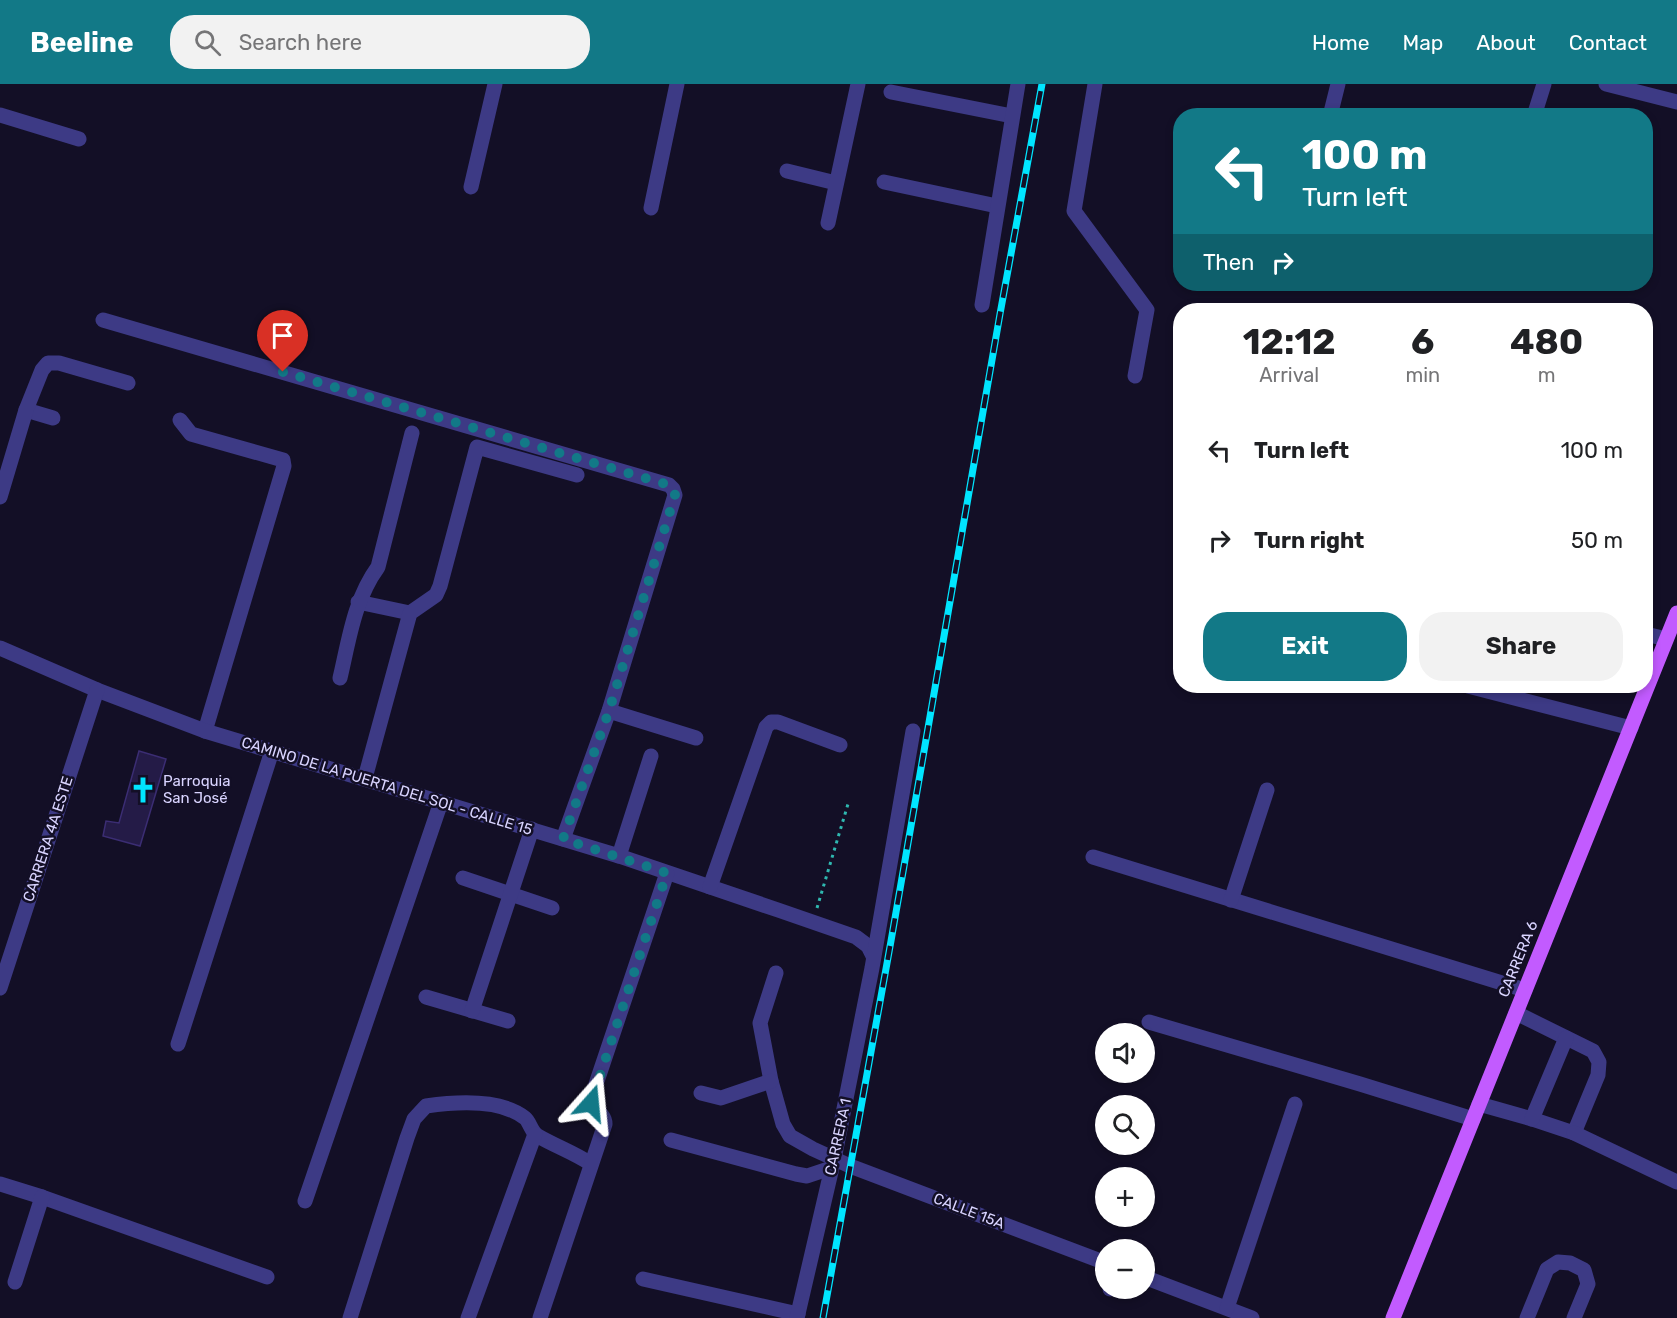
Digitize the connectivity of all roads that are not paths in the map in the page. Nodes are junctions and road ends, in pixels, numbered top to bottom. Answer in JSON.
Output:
{"nodes":[{"id":1,"x":495,"y":84,"type":"edge"},
{"id":2,"x":677,"y":84,"type":"edge"},
{"id":3,"x":857,"y":84,"type":"edge"},
{"id":4,"x":1018,"y":84,"type":"edge"},
{"id":5,"x":1095,"y":84,"type":"edge"},
{"id":6,"x":1338,"y":84,"type":"edge"},
{"id":7,"x":1544,"y":84,"type":"edge"},
{"id":8,"x":1606,"y":84,"type":"edge"},
{"id":9,"x":1648,"y":89,"type":"edge"},
{"id":10,"x":891,"y":92,"type":"dead end"},
{"id":11,"x":1677,"y":102,"type":"edge"},
{"id":12,"x":1332,"y":108,"type":"edge"},
{"id":13,"x":1536,"y":108,"type":"edge"},
{"id":14,"x":0,"y":115,"type":"edge"},
{"id":15,"x":1012,"y":116,"type":"junction"},
{"id":16,"x":79,"y":138,"type":"dead end"},
{"id":17,"x":787,"y":171,"type":"dead end"},
{"id":18,"x":884,"y":182,"type":"dead end"},
{"id":19,"x":836,"y":183,"type":"junction"},
{"id":20,"x":471,"y":188,"type":"dead end"},
{"id":21,"x":997,"y":206,"type":"junction"},
{"id":22,"x":651,"y":208,"type":"dead end"},
{"id":23,"x":828,"y":223,"type":"dead end"},
{"id":24,"x":982,"y":305,"type":"dead end"},
{"id":25,"x":103,"y":320,"type":"dead end"},
{"id":26,"x":1135,"y":376,"type":"dead end"},
{"id":27,"x":128,"y":383,"type":"dead end"},
{"id":28,"x":26,"y":410,"type":"junction"},
{"id":29,"x":53,"y":418,"type":"dead end"},
{"id":30,"x":180,"y":420,"type":"dead end"},
{"id":31,"x":412,"y":433,"type":"dead end"},
{"id":32,"x":576,"y":474,"type":"dead end"},
{"id":33,"x":0,"y":497,"type":"edge"},
{"id":34,"x":358,"y":603,"type":"junction"},
{"id":35,"x":410,"y":613,"type":"junction"},
{"id":36,"x":1677,"y":613,"type":"edge"},
{"id":37,"x":1653,"y":636,"type":"edge"},
{"id":38,"x":1666,"y":639,"type":"junction"},
{"id":39,"x":0,"y":648,"type":"edge"},
{"id":40,"x":1653,"y":672,"type":"edge"},
{"id":41,"x":340,"y":678,"type":"dead end"},
{"id":42,"x":97,"y":690,"type":"junction"},
{"id":43,"x":1495,"y":693,"type":"edge"},
{"id":44,"x":1645,"y":693,"type":"edge"},
{"id":45,"x":609,"y":711,"type":"junction"},
{"id":46,"x":207,"y":725,"type":"junction"},
{"id":47,"x":1631,"y":728,"type":"junction"},
{"id":48,"x":913,"y":730,"type":"dead end"},
{"id":49,"x":696,"y":738,"type":"dead end"},
{"id":50,"x":840,"y":745,"type":"dead end"},
{"id":51,"x":272,"y":751,"type":"junction"},
{"id":52,"x":651,"y":756,"type":"dead end"},
{"id":53,"x":367,"y":772,"type":"junction"},
{"id":54,"x":1267,"y":790,"type":"dead end"},
{"id":55,"x":441,"y":802,"type":"junction"},
{"id":56,"x":532,"y":829,"type":"junction"},
{"id":57,"x":563,"y":839,"type":"junction"},
{"id":58,"x":619,"y":856,"type":"junction"},
{"id":59,"x":1093,"y":857,"type":"dead end"},
{"id":60,"x":667,"y":873,"type":"junction"},
{"id":61,"x":463,"y":878,"type":"dead end"},
{"id":62,"x":710,"y":887,"type":"junction"},
{"id":63,"x":511,"y":893,"type":"junction"},
{"id":64,"x":1231,"y":900,"type":"junction"},
{"id":65,"x":552,"y":908,"type":"dead end"},
{"id":66,"x":873,"y":956,"type":"junction"},
{"id":67,"x":776,"y":973,"type":"dead end"},
{"id":68,"x":0,"y":988,"type":"edge"},
{"id":69,"x":1525,"y":990,"type":"junction"},
{"id":70,"x":426,"y":997,"type":"dead end"},
{"id":71,"x":472,"y":1011,"type":"junction"},
{"id":72,"x":1516,"y":1013,"type":"junction"},
{"id":73,"x":508,"y":1021,"type":"dead end"},
{"id":74,"x":1149,"y":1022,"type":"dead end"},
{"id":75,"x":1566,"y":1038,"type":"junction"},
{"id":76,"x":178,"y":1044,"type":"dead end"},
{"id":77,"x":771,"y":1081,"type":"junction"},
{"id":78,"x":701,"y":1092,"type":"dead end"},
{"id":79,"x":1294,"y":1104,"type":"dead end"},
{"id":80,"x":1479,"y":1104,"type":"junction"},
{"id":81,"x":1473,"y":1119,"type":"junction"},
{"id":82,"x":1532,"y":1119,"type":"junction"},
{"id":83,"x":1574,"y":1133,"type":"junction"},
{"id":84,"x":535,"y":1134,"type":"junction"},
{"id":85,"x":671,"y":1140,"type":"dead end"},
{"id":86,"x":832,"y":1163,"type":"junction"},
{"id":87,"x":591,"y":1164,"type":"junction"},
{"id":88,"x":1677,"y":1182,"type":"edge"},
{"id":89,"x":0,"y":1184,"type":"edge"},
{"id":90,"x":42,"y":1197,"type":"junction"},
{"id":91,"x":305,"y":1202,"type":"dead end"},
{"id":92,"x":1095,"y":1259,"type":"edge"},
{"id":93,"x":267,"y":1277,"type":"dead end"},
{"id":94,"x":643,"y":1279,"type":"dead end"},
{"id":95,"x":1155,"y":1281,"type":"edge"},
{"id":96,"x":15,"y":1282,"type":"dead end"},
{"id":97,"x":1227,"y":1308,"type":"junction"},
{"id":98,"x":798,"y":1316,"type":"edge"},
{"id":99,"x":350,"y":1318,"type":"edge"},
{"id":100,"x":468,"y":1318,"type":"edge"},
{"id":101,"x":540,"y":1318,"type":"edge"},
{"id":102,"x":1252,"y":1318,"type":"edge"},
{"id":103,"x":1393,"y":1318,"type":"edge"},
{"id":104,"x":1527,"y":1318,"type":"edge"},
{"id":105,"x":1574,"y":1318,"type":"edge"}],
"edges":[{"from":1,"to":20,"type":"street"},
{"from":2,"to":22,"type":"street"},
{"from":3,"to":19,"type":"street"},
{"from":4,"to":15,"type":"street"},
{"from":5,"to":26,"type":"street"},
{"from":6,"to":12,"type":"street"},
{"from":7,"to":13,"type":"street"},
{"from":8,"to":9,"type":"street"},
{"from":9,"to":11,"type":"street"},
{"from":10,"to":15,"type":"street"},
{"from":14,"to":16,"type":"street"},
{"from":15,"to":21,"type":"street"},
{"from":17,"to":19,"type":"street"},
{"from":18,"to":21,"type":"street"},
{"from":19,"to":23,"type":"street"},
{"from":21,"to":24,"type":"street"},
{"from":25,"to":45,"type":"street"},
{"from":27,"to":28,"type":"street"},
{"from":28,"to":29,"type":"street"},
{"from":28,"to":33,"type":"street"},
{"from":30,"to":46,"type":"street"},
{"from":31,"to":34,"type":"street"},
{"from":32,"to":35,"type":"street"},
{"from":34,"to":35,"type":"street"},
{"from":34,"to":41,"type":"street"},
{"from":35,"to":53,"type":"street"},
{"from":36,"to":38,"type":"main road","name":"CARRERA 6"},
{"from":37,"to":38,"type":"street"},
{"from":38,"to":40,"type":"main road","name":"CARRERA 6"},
{"from":39,"to":42,"type":"street","name":"CAMINO DE LA PUERTA DEL SOL - CALLE 15"},
{"from":42,"to":46,"type":"street","name":"CAMINO DE LA PUERTA DEL SOL - CALLE 15"},
{"from":42,"to":68,"type":"street","name":"CARRERA 4A ESTE"},
{"from":43,"to":47,"type":"street"},
{"from":44,"to":47,"type":"main road","name":"CARRERA 6"},
{"from":45,"to":49,"type":"street"},
{"from":45,"to":57,"type":"street"},
{"from":46,"to":51,"type":"street","name":"CAMINO DE LA PUERTA DEL SOL - CALLE 15"},
{"from":47,"to":69,"type":"main road","name":"CARRERA 6"},
{"from":48,"to":66,"type":"street","name":"CARRERA 1"},
{"from":50,"to":62,"type":"street"},
{"from":51,"to":53,"type":"street","name":"CAMINO DE LA PUERTA DEL SOL - CALLE 15"},
{"from":51,"to":76,"type":"street"},
{"from":52,"to":58,"type":"street"},
{"from":53,"to":55,"type":"street","name":"CAMINO DE LA PUERTA DEL SOL - CALLE 15"},
{"from":54,"to":64,"type":"street"},
{"from":55,"to":56,"type":"street","name":"CAMINO DE LA PUERTA DEL SOL - CALLE 15"},
{"from":55,"to":91,"type":"street"},
{"from":56,"to":57,"type":"street","name":"CAMINO DE LA PUERTA DEL SOL - CALLE 15"},
{"from":56,"to":63,"type":"street"},
{"from":57,"to":58,"type":"street","name":"CAMINO DE LA PUERTA DEL SOL - CALLE 15"},
{"from":58,"to":60,"type":"street","name":"CAMINO DE LA PUERTA DEL SOL - CALLE 15"},
{"from":59,"to":64,"type":"street"},
{"from":60,"to":62,"type":"street","name":"CAMINO DE LA PUERTA DEL SOL - CALLE 15"},
{"from":60,"to":87,"type":"street"},
{"from":61,"to":63,"type":"street"},
{"from":62,"to":66,"type":"street","name":"CAMINO DE LA PUERTA DEL SOL - CALLE 15"},
{"from":63,"to":65,"type":"street"},
{"from":63,"to":71,"type":"street"},
{"from":64,"to":69,"type":"street"},
{"from":66,"to":86,"type":"street","name":"CARRERA 1"},
{"from":67,"to":77,"type":"street","name":"CALLE 15A"},
{"from":69,"to":72,"type":"main road","name":"CARRERA 6"},
{"from":70,"to":71,"type":"street"},
{"from":71,"to":73,"type":"street"},
{"from":72,"to":75,"type":"street"},
{"from":72,"to":80,"type":"main road","name":"CARRERA 6"},
{"from":74,"to":81,"type":"street"},
{"from":75,"to":82,"type":"street"},
{"from":75,"to":83,"type":"street"},
{"from":77,"to":78,"type":"street"},
{"from":77,"to":86,"type":"street","name":"CALLE 15A"},
{"from":79,"to":97,"type":"street"},
{"from":80,"to":81,"type":"main road","name":"CARRERA 6"},
{"from":80,"to":82,"type":"street"},
{"from":81,"to":103,"type":"main road","name":"CARRERA 6"},
{"from":82,"to":83,"type":"street"},
{"from":83,"to":88,"type":"street"},
{"from":84,"to":87,"type":"street"},
{"from":84,"to":99,"type":"street"},
{"from":84,"to":100,"type":"street"},
{"from":85,"to":86,"type":"street"},
{"from":86,"to":92,"type":"street","name":"CALLE 15A"},
{"from":86,"to":98,"type":"street","name":"CARRERA 1"},
{"from":87,"to":101,"type":"street"},
{"from":89,"to":90,"type":"street"},
{"from":90,"to":93,"type":"street"},
{"from":90,"to":96,"type":"street"},
{"from":94,"to":98,"type":"street"},
{"from":95,"to":97,"type":"street"},
{"from":97,"to":102,"type":"street"},
{"from":104,"to":105,"type":"street"}]}
